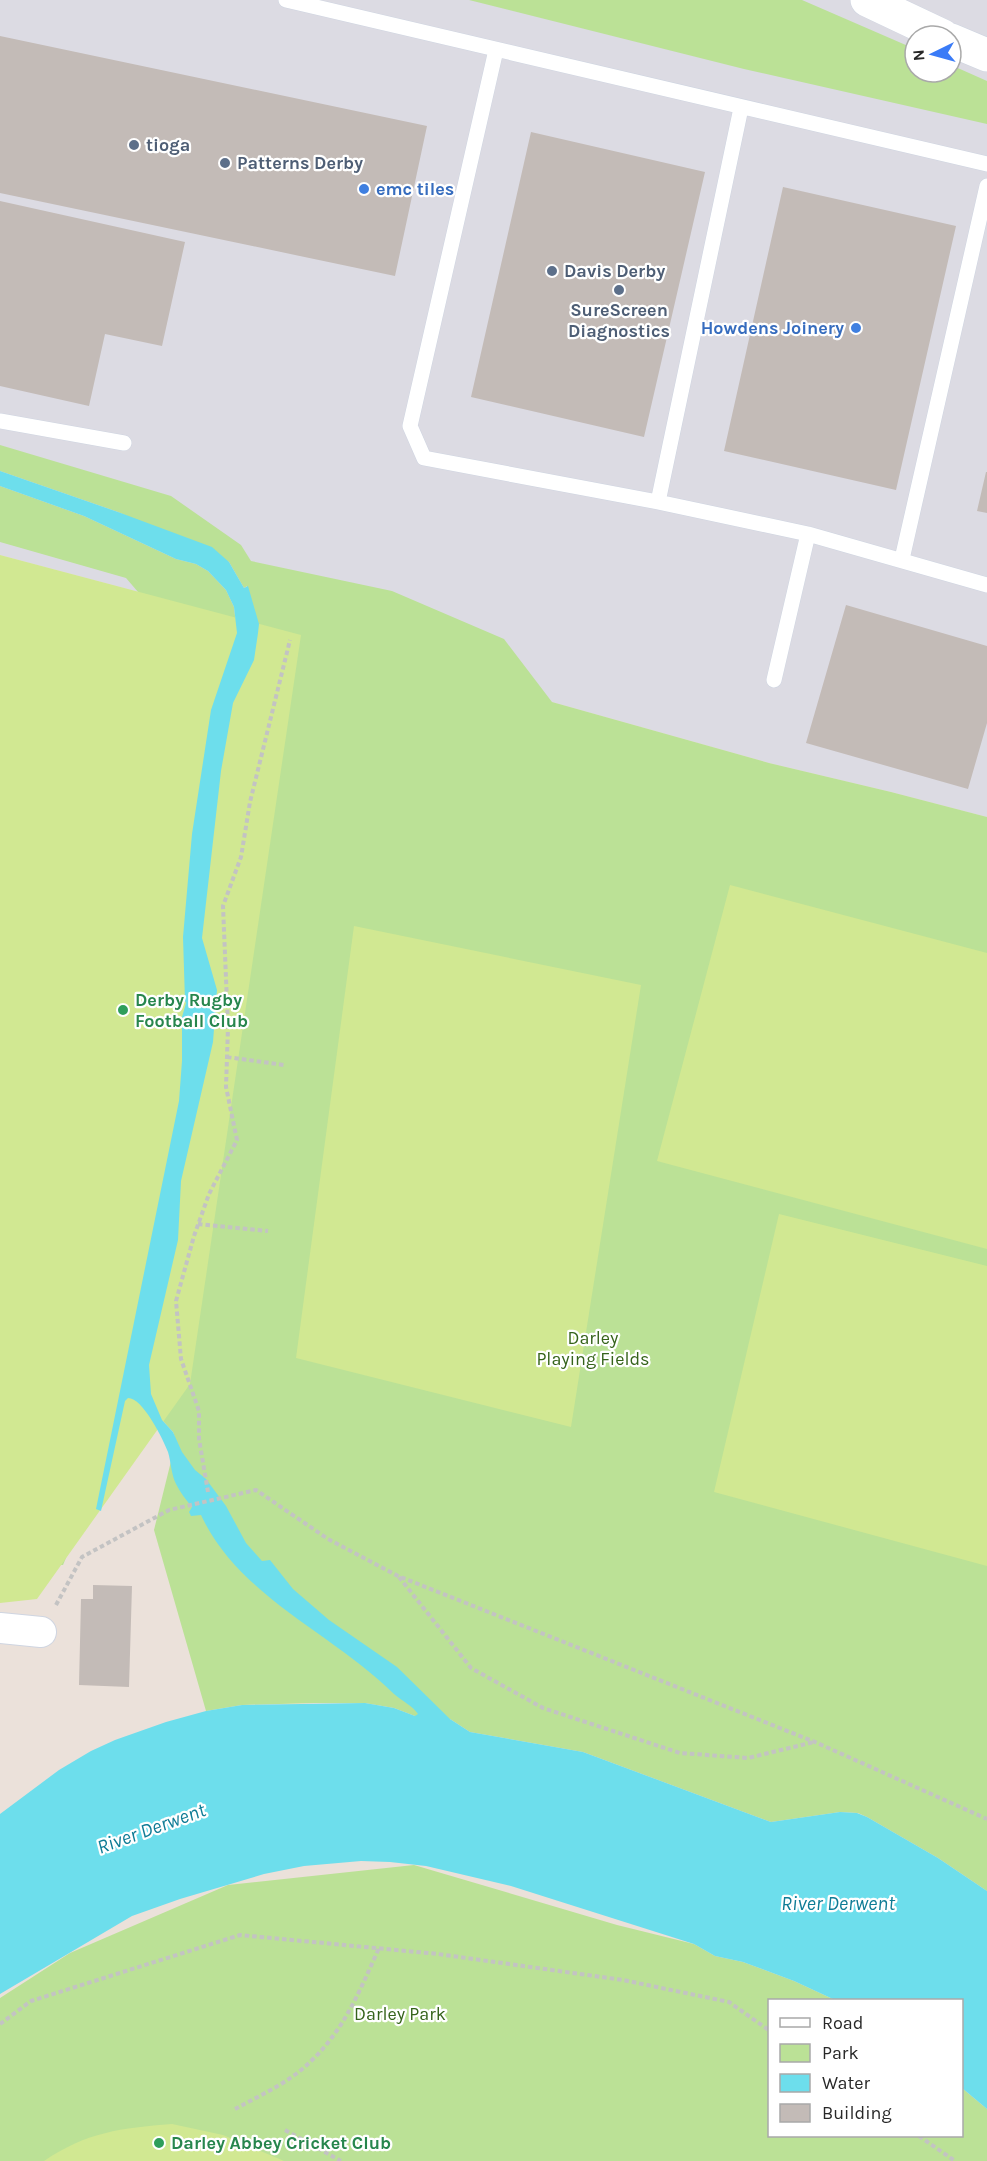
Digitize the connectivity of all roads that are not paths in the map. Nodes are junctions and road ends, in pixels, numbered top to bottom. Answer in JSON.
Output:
{"nodes":[{"id":1,"x":286,"y":0,"type":"edge"},
{"id":2,"x":867,"y":0,"type":"edge"},
{"id":3,"x":918,"y":24,"type":"edge"},
{"id":4,"x":963,"y":45,"type":"edge"},
{"id":5,"x":496,"y":50,"type":"junction"},
{"id":6,"x":987,"y":55,"type":"edge"},
{"id":7,"x":741,"y":108,"type":"junction"},
{"id":8,"x":987,"y":164,"type":"edge"},
{"id":9,"x":987,"y":186,"type":"edge"},
{"id":10,"x":0,"y":421,"type":"edge"},
{"id":11,"x":124,"y":443,"type":"dead end"},
{"id":12,"x":658,"y":502,"type":"junction"},
{"id":13,"x":808,"y":534,"type":"junction"},
{"id":14,"x":902,"y":559,"type":"junction"},
{"id":15,"x":987,"y":585,"type":"edge"},
{"id":16,"x":774,"y":680,"type":"dead end"},
{"id":17,"x":0,"y":1628,"type":"edge"},
{"id":18,"x":41,"y":1632,"type":"road end"}],
"edges":[{"from":1,"to":5,"type":"lane"},
{"from":2,"to":3,"type":"street"},
{"from":4,"to":6,"type":"street"},
{"from":5,"to":7,"type":"lane"},
{"from":5,"to":12,"type":"lane"},
{"from":7,"to":8,"type":"lane"},
{"from":7,"to":12,"type":"lane"},
{"from":9,"to":14,"type":"lane"},
{"from":10,"to":11,"type":"lane"},
{"from":12,"to":13,"type":"lane"},
{"from":13,"to":14,"type":"lane"},
{"from":13,"to":16,"type":"lane"},
{"from":14,"to":15,"type":"lane"},
{"from":17,"to":18,"type":"street"}]}
